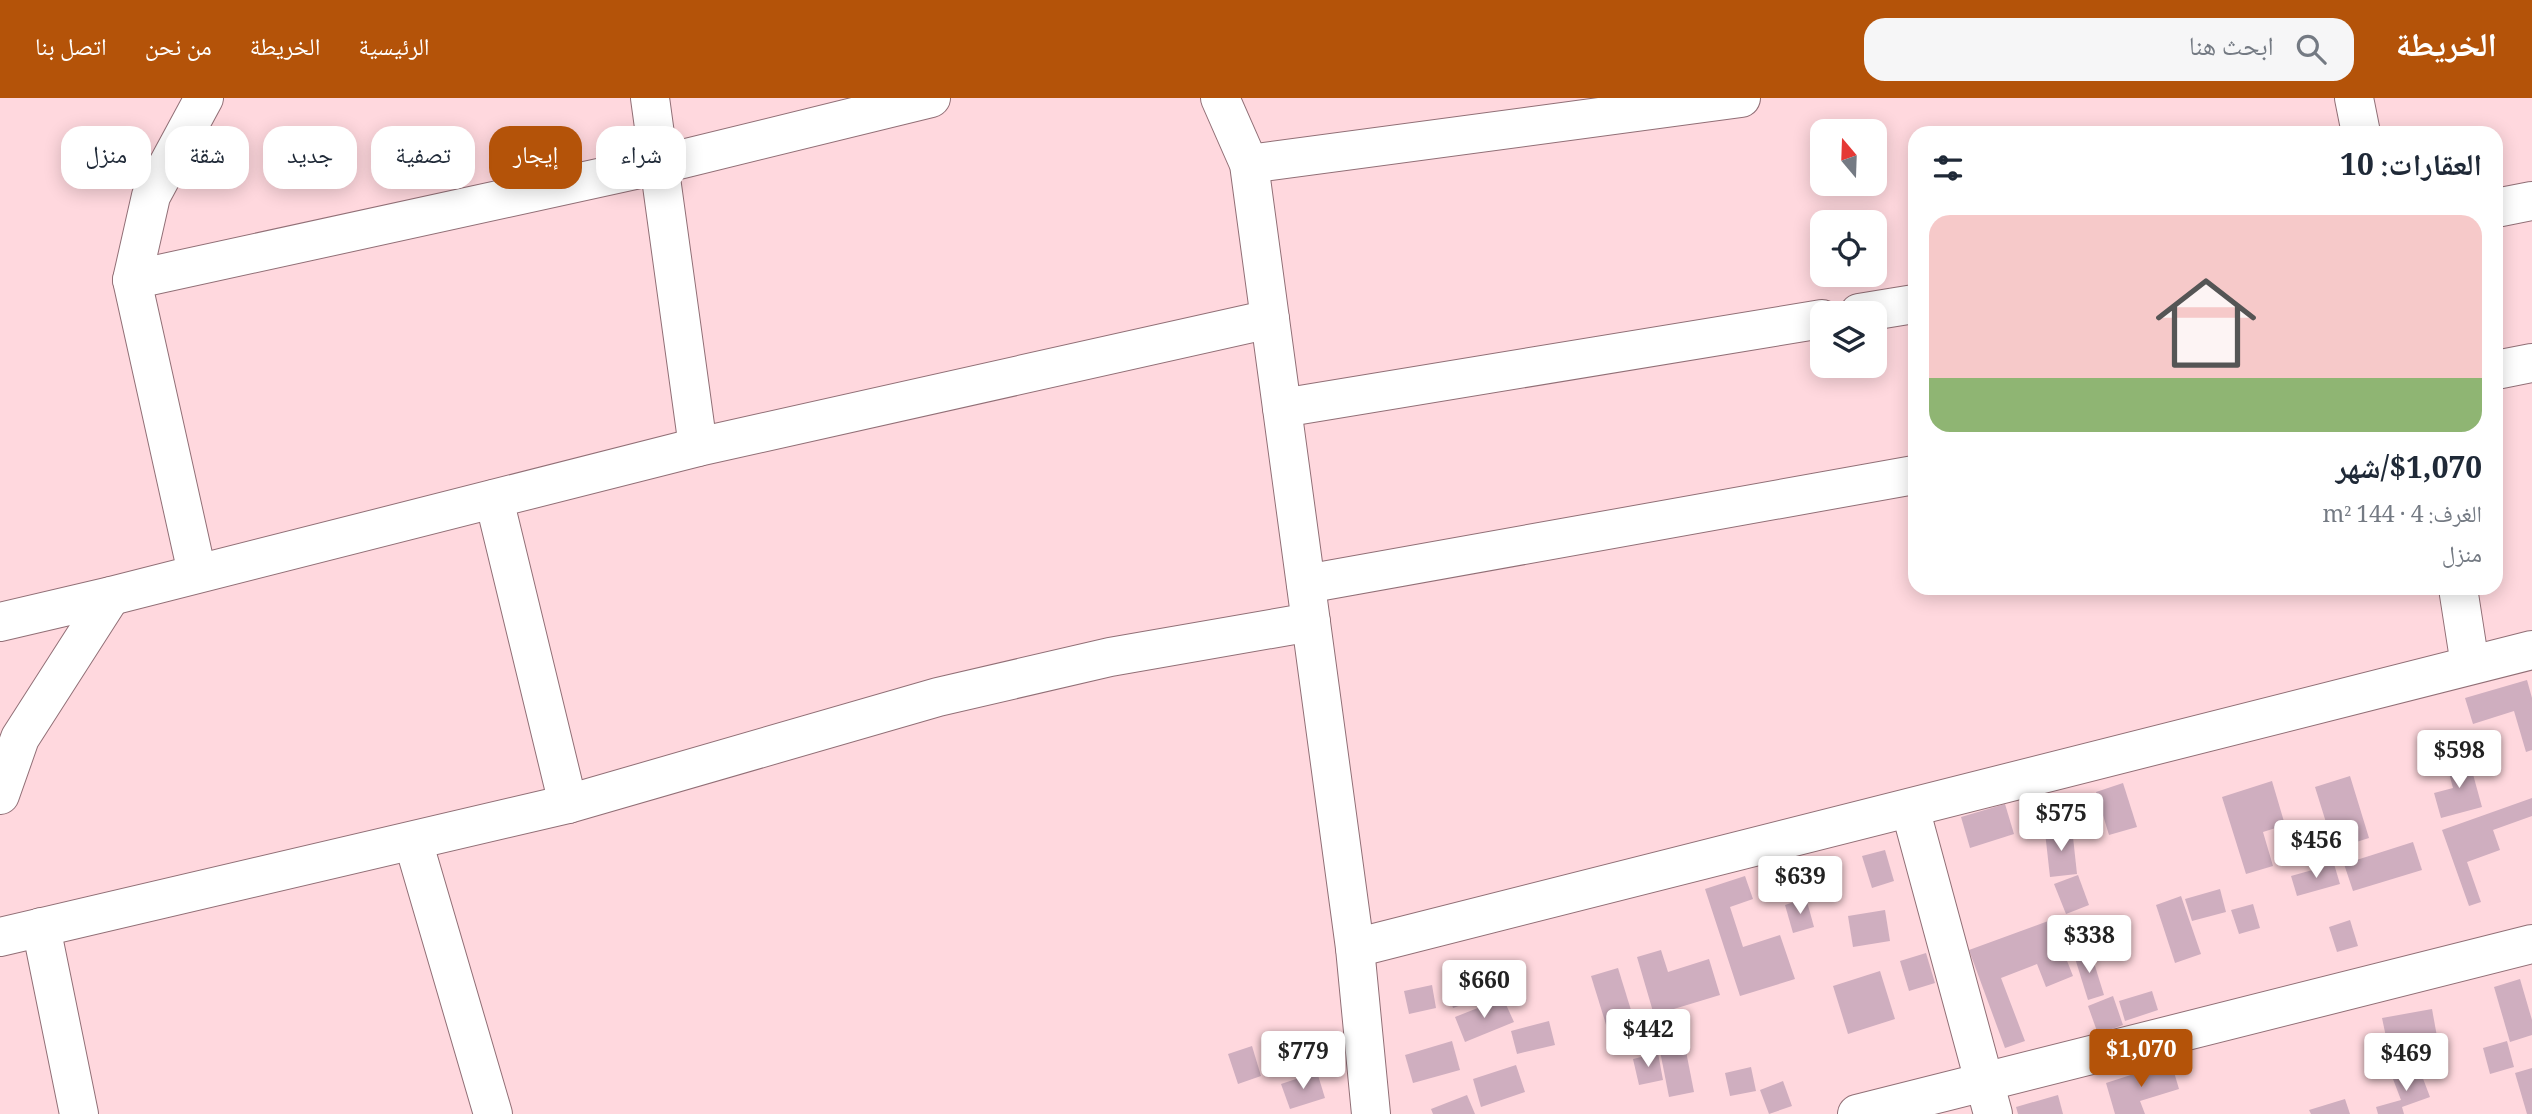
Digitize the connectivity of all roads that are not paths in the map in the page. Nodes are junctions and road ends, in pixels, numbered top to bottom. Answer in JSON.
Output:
{"nodes":[{"id":1,"x":204,"y":98,"type":"edge"},
{"id":2,"x":649,"y":98,"type":"edge"},
{"id":3,"x":931,"y":98,"type":"edge"},
{"id":4,"x":1220,"y":98,"type":"edge"},
{"id":5,"x":1741,"y":98,"type":"edge"},
{"id":6,"x":2354,"y":98,"type":"edge"},
{"id":7,"x":653,"y":126,"type":"edge"},
{"id":8,"x":2360,"y":126,"type":"edge"},
{"id":9,"x":686,"y":158,"type":"edge"},
{"id":10,"x":1249,"y":163,"type":"junction"},
{"id":11,"x":596,"y":179,"type":"edge"},
{"id":12,"x":661,"y":189,"type":"edge"},
{"id":13,"x":2532,"y":201,"type":"edge"},
{"id":14,"x":2503,"y":207,"type":"edge"},
{"id":15,"x":132,"y":280,"type":"junction"},
{"id":16,"x":1908,"y":305,"type":"edge"},
{"id":17,"x":1887,"y":308,"type":"edge"},
{"id":18,"x":1270,"y":319,"type":"junction"},
{"id":19,"x":1810,"y":321,"type":"edge"},
{"id":20,"x":2532,"y":363,"type":"edge"},
{"id":21,"x":2503,"y":369,"type":"edge"},
{"id":22,"x":1282,"y":408,"type":"junction"},
{"id":23,"x":698,"y":447,"type":"junction"},
{"id":24,"x":1908,"y":476,"type":"edge"},
{"id":25,"x":494,"y":499,"type":"junction"},
{"id":26,"x":197,"y":573,"type":"junction"},
{"id":27,"x":1306,"y":584,"type":"junction"},
{"id":28,"x":2459,"y":595,"type":"edge"},
{"id":29,"x":111,"y":597,"type":"junction"},
{"id":30,"x":0,"y":622,"type":"edge"},
{"id":31,"x":1311,"y":622,"type":"junction"},
{"id":32,"x":2532,"y":650,"type":"edge"},
{"id":33,"x":2470,"y":666,"type":"junction"},
{"id":34,"x":0,"y":795,"type":"edge"},
{"id":35,"x":568,"y":804,"type":"junction"},
{"id":36,"x":1910,"y":808,"type":"junction"},
{"id":37,"x":413,"y":841,"type":"junction"},
{"id":38,"x":41,"y":927,"type":"junction"},
{"id":39,"x":0,"y":937,"type":"edge"},
{"id":40,"x":2532,"y":944,"type":"edge"},
{"id":41,"x":1355,"y":948,"type":"junction"},
{"id":42,"x":1988,"y":1098,"type":"edge"},
{"id":43,"x":79,"y":1114,"type":"edge"},
{"id":44,"x":493,"y":1114,"type":"edge"},
{"id":45,"x":1371,"y":1114,"type":"edge"},
{"id":46,"x":1857,"y":1114,"type":"edge"}],
"edges":[{"from":1,"to":15,"type":"street"},
{"from":2,"to":7,"type":"street"},
{"from":3,"to":9,"type":"street"},
{"from":4,"to":10,"type":"street"},
{"from":5,"to":10,"type":"street"},
{"from":6,"to":8,"type":"street"},
{"from":10,"to":18,"type":"street"},
{"from":11,"to":15,"type":"street"},
{"from":12,"to":23,"type":"street"},
{"from":13,"to":14,"type":"street"},
{"from":15,"to":26,"type":"street"},
{"from":16,"to":17,"type":"street"},
{"from":18,"to":22,"type":"street"},
{"from":18,"to":23,"type":"street"},
{"from":19,"to":22,"type":"street"},
{"from":20,"to":21,"type":"street"},
{"from":22,"to":27,"type":"street"},
{"from":23,"to":25,"type":"street"},
{"from":24,"to":27,"type":"street"},
{"from":25,"to":26,"type":"street"},
{"from":25,"to":35,"type":"street"},
{"from":26,"to":29,"type":"street"},
{"from":27,"to":31,"type":"street"},
{"from":28,"to":33,"type":"street"},
{"from":29,"to":30,"type":"street"},
{"from":29,"to":34,"type":"street"},
{"from":31,"to":35,"type":"street"},
{"from":31,"to":41,"type":"street"},
{"from":32,"to":33,"type":"street"},
{"from":33,"to":36,"type":"street"},
{"from":35,"to":37,"type":"street"},
{"from":36,"to":41,"type":"street"},
{"from":36,"to":42,"type":"street"},
{"from":37,"to":38,"type":"street"},
{"from":37,"to":44,"type":"street"},
{"from":38,"to":39,"type":"street"},
{"from":38,"to":43,"type":"street"},
{"from":40,"to":42,"type":"street"},
{"from":41,"to":45,"type":"street"},
{"from":42,"to":46,"type":"street"}]}
